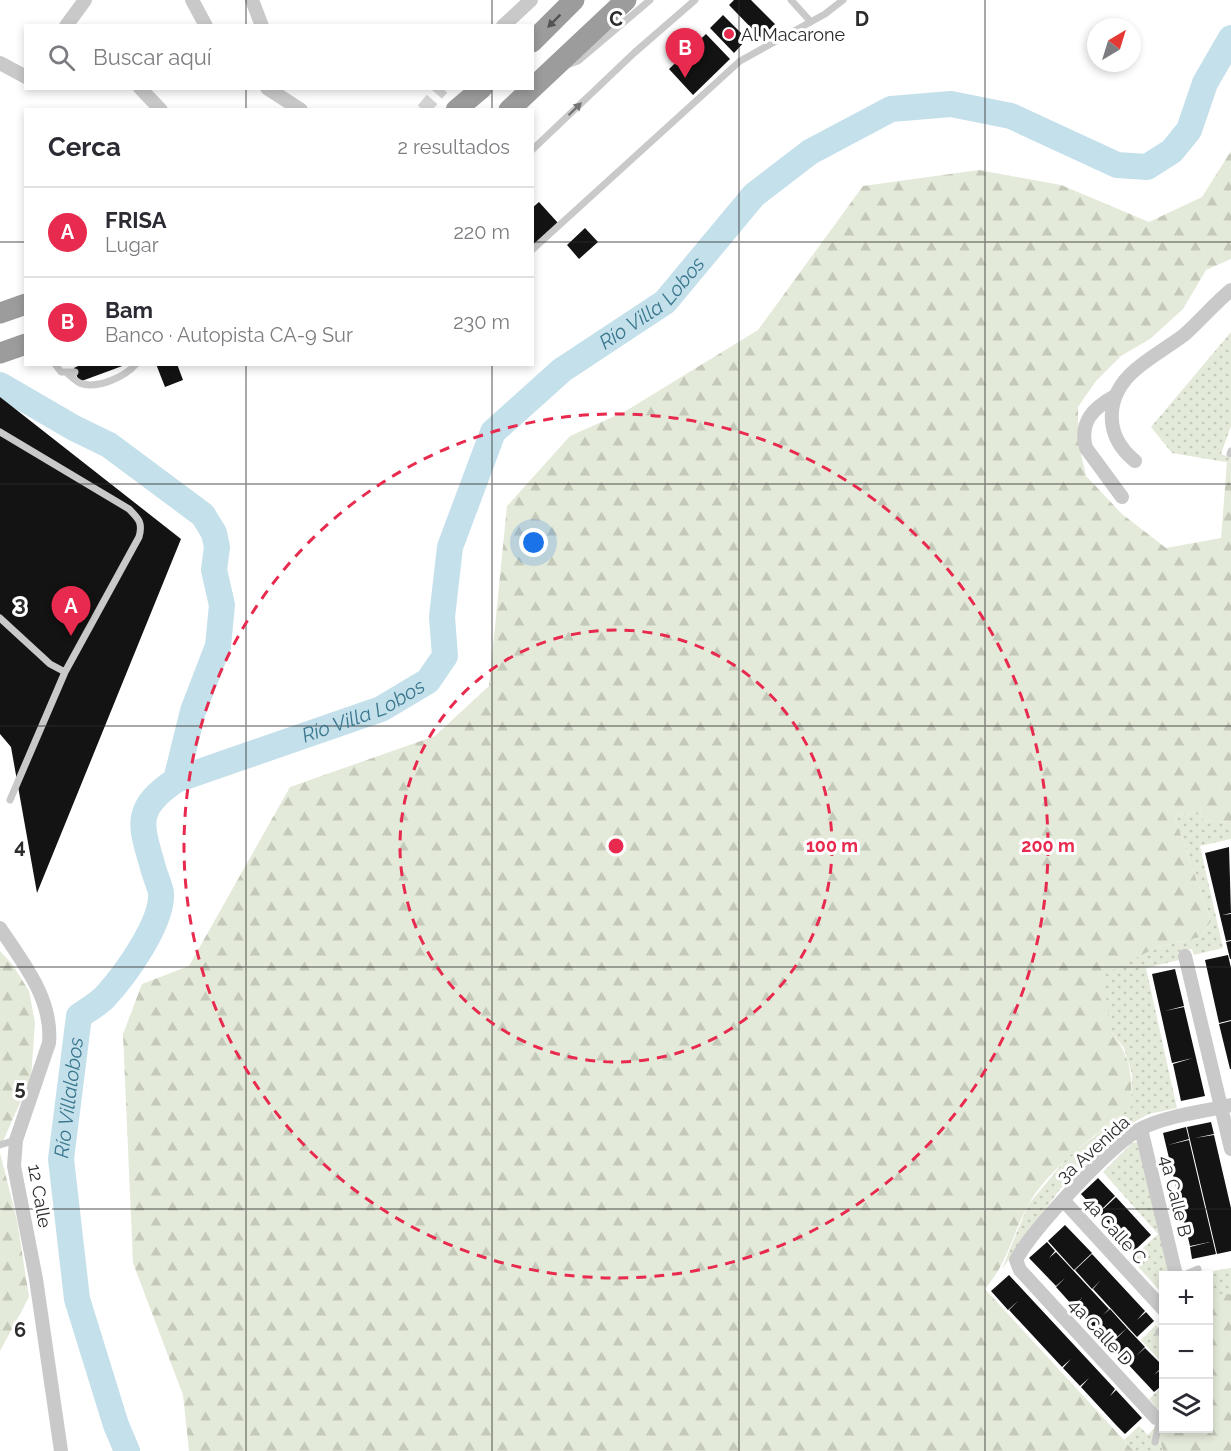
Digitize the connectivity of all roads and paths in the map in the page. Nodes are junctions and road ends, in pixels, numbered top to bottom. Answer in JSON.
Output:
{"nodes":[{"id":1,"x":85,"y":0,"type":"edge"},
{"id":2,"x":192,"y":0,"type":"edge"},
{"id":3,"x":252,"y":0,"type":"edge"},
{"id":4,"x":531,"y":0,"type":"edge"},
{"id":5,"x":574,"y":0,"type":"edge"},
{"id":6,"x":626,"y":0,"type":"edge"},
{"id":7,"x":650,"y":0,"type":"edge"},
{"id":8,"x":695,"y":0,"type":"edge"},
{"id":9,"x":791,"y":0,"type":"edge"},
{"id":10,"x":843,"y":0,"type":"edge"},
{"id":11,"x":76,"y":14,"type":"junction"},
{"id":12,"x":811,"y":22,"type":"junction"},
{"id":13,"x":68,"y":24,"type":"edge"},
{"id":14,"x":84,"y":24,"type":"edge"},
{"id":15,"x":204,"y":24,"type":"edge"},
{"id":16,"x":261,"y":24,"type":"edge"},
{"id":17,"x":505,"y":24,"type":"edge"},
{"id":18,"x":534,"y":40,"type":"edge"},
{"id":19,"x":0,"y":63,"type":"edge"},
{"id":20,"x":558,"y":66,"type":"junction"},
{"id":21,"x":24,"y":76,"type":"edge"},
{"id":22,"x":534,"y":88,"type":"edge"},
{"id":23,"x":142,"y":90,"type":"edge"},
{"id":24,"x":270,"y":90,"type":"edge"},
{"id":25,"x":284,"y":90,"type":"edge"},
{"id":26,"x":480,"y":90,"type":"edge"},
{"id":27,"x":531,"y":90,"type":"edge"},
{"id":28,"x":288,"y":103,"type":"junction"},
{"id":29,"x":159,"y":108,"type":"edge"},
{"id":30,"x":297,"y":108,"type":"edge"},
{"id":31,"x":458,"y":108,"type":"edge"},
{"id":32,"x":511,"y":108,"type":"edge"},
{"id":33,"x":534,"y":148,"type":"edge"},
{"id":34,"x":534,"y":248,"type":"edge"},
{"id":35,"x":1231,"y":290,"type":"edge"},
{"id":36,"x":24,"y":305,"type":"edge"},
{"id":37,"x":0,"y":313,"type":"edge"},
{"id":38,"x":24,"y":345,"type":"edge"},
{"id":39,"x":0,"y":353,"type":"edge"},
{"id":40,"x":56,"y":366,"type":"edge"},
{"id":41,"x":134,"y":366,"type":"edge"},
{"id":42,"x":1115,"y":396,"type":"junction"},
{"id":43,"x":0,"y":432,"type":"edge"},
{"id":44,"x":1135,"y":460,"type":"dead end"},
{"id":45,"x":1122,"y":497,"type":"dead end"},
{"id":46,"x":0,"y":618,"type":"edge"},
{"id":47,"x":65,"y":672,"type":"junction"},
{"id":48,"x":10,"y":800,"type":"dead end"},
{"id":49,"x":0,"y":928,"type":"edge"},
{"id":50,"x":1185,"y":956,"type":"dead end"},
{"id":51,"x":1226,"y":1106,"type":"edge"},
{"id":52,"x":1141,"y":1128,"type":"junction"},
{"id":53,"x":16,"y":1140,"type":"junction"},
{"id":54,"x":0,"y":1145,"type":"edge"},
{"id":55,"x":1231,"y":1149,"type":"edge"},
{"id":56,"x":1063,"y":1200,"type":"junction"},
{"id":57,"x":1198,"y":1269,"type":"dead end"},
{"id":58,"x":1020,"y":1270,"type":"joint"},
{"id":59,"x":1175,"y":1271,"type":"edge"},
{"id":60,"x":1193,"y":1271,"type":"edge"},
{"id":61,"x":1159,"y":1305,"type":"edge"},
{"id":62,"x":1156,"y":1418,"type":"joint"},
{"id":63,"x":1155,"y":1442,"type":"dead end"},
{"id":64,"x":61,"y":1451,"type":"edge"}],
"edges":[{"from":1,"to":11,"type":"street"},
{"from":2,"to":15,"type":"street"},
{"from":3,"to":16,"type":"street"},
{"from":4,"to":17,"type":"street"},
{"from":5,"to":18,"type":"highway","one_way":true},
{"from":6,"to":20,"type":"highway"},
{"from":7,"to":20,"type":"lane"},
{"from":33,"to":8,"type":"lane","one_way":true},
{"from":9,"to":12,"type":"lane"},
{"from":10,"to":12,"type":"lane"},
{"from":11,"to":13,"type":"street"},
{"from":11,"to":14,"type":"street"},
{"from":12,"to":34,"type":"lane"},
{"from":19,"to":21,"type":"street"},
{"from":20,"to":22,"type":"highway"},
{"from":23,"to":29,"type":"street"},
{"from":24,"to":28,"type":"street"},
{"from":25,"to":28,"type":"street"},
{"from":26,"to":31,"type":"highway"},
{"from":27,"to":32,"type":"highway"},
{"from":28,"to":30,"type":"street"},
{"from":35,"to":42,"type":"street"},
{"from":36,"to":37,"type":"highway"},
{"from":38,"to":39,"type":"highway"},
{"from":40,"to":41,"type":"lane"},
{"from":42,"to":44,"type":"street"},
{"from":42,"to":45,"type":"street"},
{"from":43,"to":47,"type":"lane"},
{"from":46,"to":47,"type":"lane"},
{"from":47,"to":48,"type":"lane"},
{"from":49,"to":53,"type":"street","name":"12 Calle"},
{"from":50,"to":51,"type":"street"},
{"from":51,"to":52,"type":"street","name":"3a Avenida"},
{"from":51,"to":55,"type":"street"},
{"from":52,"to":56,"type":"street","name":"3a Avenida"},
{"from":52,"to":59,"type":"street","name":"4a Calle B"},
{"from":53,"to":54,"type":"lane"},
{"from":53,"to":64,"type":"street","name":"12 Calle"},
{"from":56,"to":58,"type":"street","name":"3a Avenida"},
{"from":56,"to":61,"type":"street","name":"4a Calle C"},
{"from":57,"to":60,"type":"lane"},
{"from":58,"to":62,"type":"street","name":"4a Calle D"},
{"from":62,"to":63,"type":"lane"}]}
